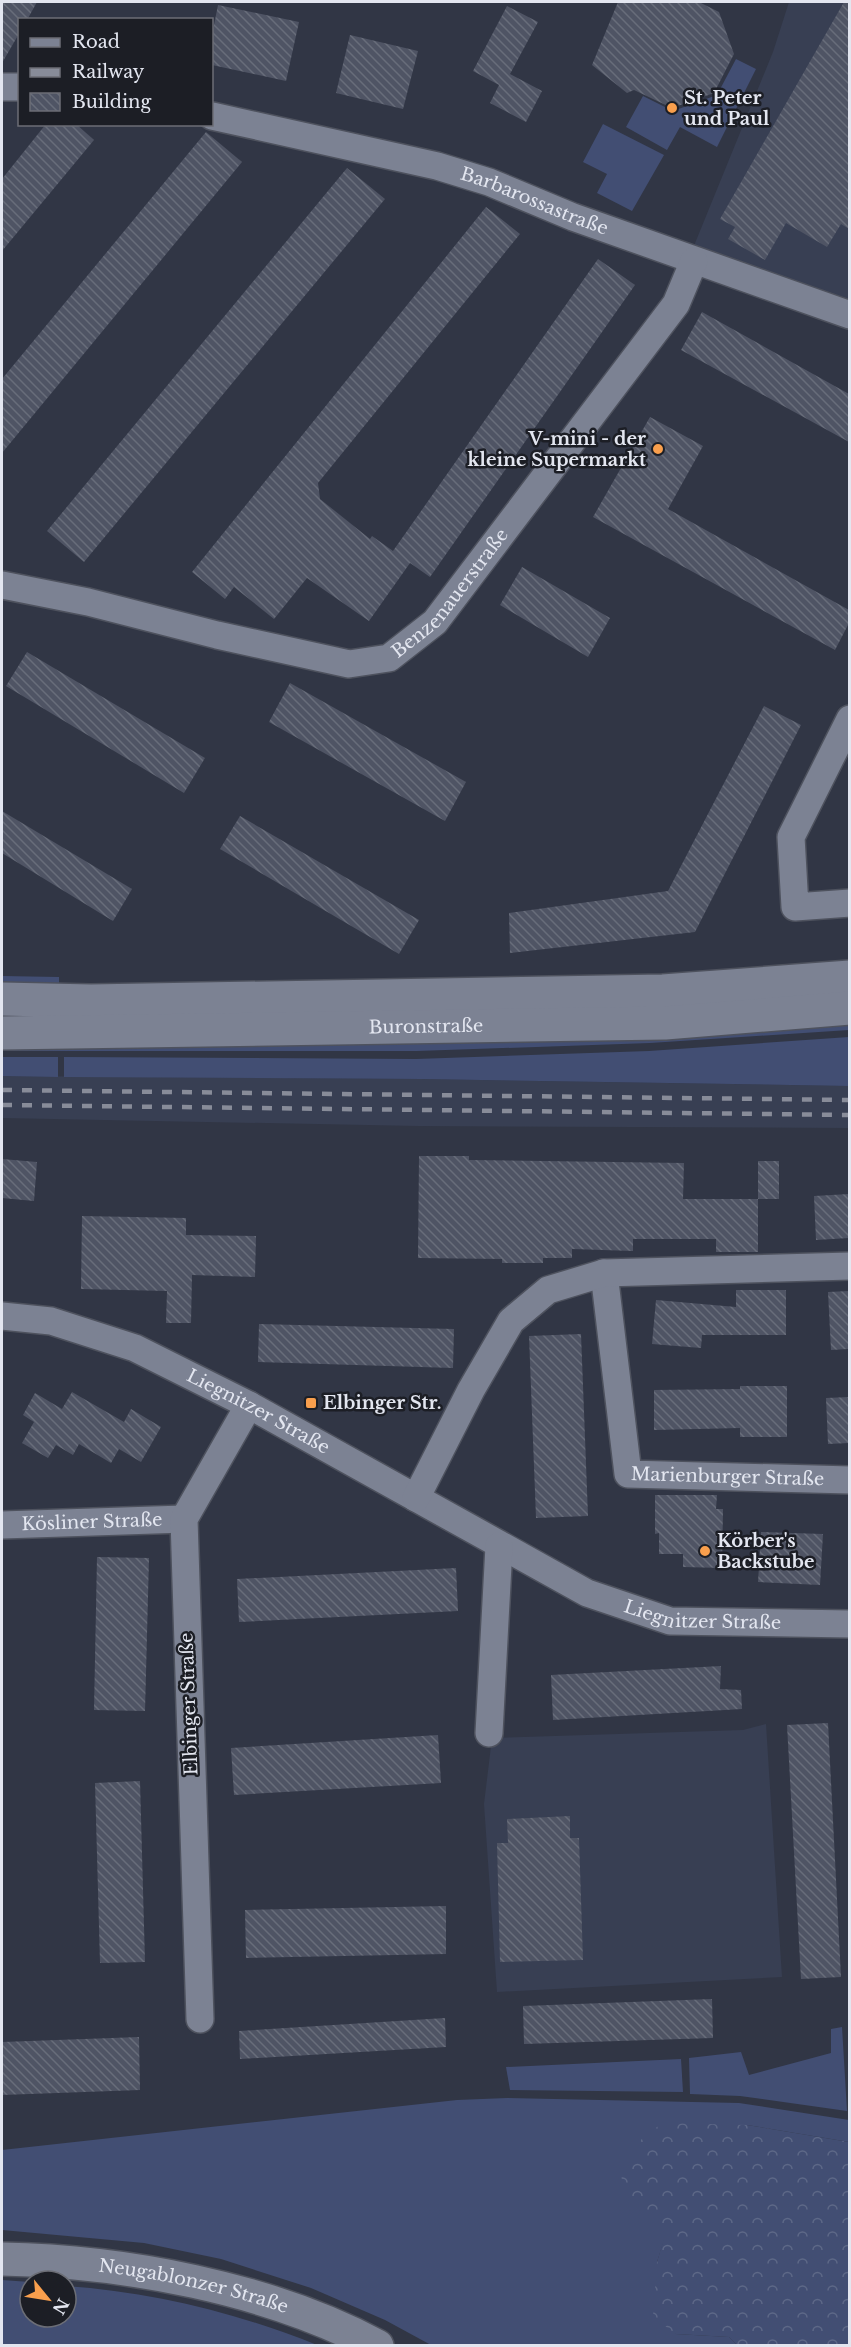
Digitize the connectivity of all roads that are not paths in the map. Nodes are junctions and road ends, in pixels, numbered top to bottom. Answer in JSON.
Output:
{"nodes":[{"id":1,"x":2,"y":87,"type":"edge"},
{"id":2,"x":18,"y":87,"type":"edge"},
{"id":3,"x":213,"y":116,"type":"edge"},
{"id":4,"x":694,"y":261,"type":"junction"},
{"id":5,"x":849,"y":315,"type":"edge"},
{"id":6,"x":2,"y":585,"type":"edge"},
{"id":7,"x":849,"y":718,"type":"edge"},
{"id":8,"x":849,"y":903,"type":"edge"},
{"id":9,"x":849,"y":977,"type":"edge"},
{"id":10,"x":2,"y":999,"type":"edge"},
{"id":11,"x":849,"y":1008,"type":"edge"},
{"id":12,"x":2,"y":1033,"type":"edge"},
{"id":13,"x":849,"y":1266,"type":"edge"},
{"id":14,"x":604,"y":1273,"type":"junction"},
{"id":15,"x":2,"y":1316,"type":"edge"},
{"id":16,"x":249,"y":1405,"type":"junction"},
{"id":17,"x":849,"y":1480,"type":"edge"},
{"id":18,"x":416,"y":1498,"type":"junction"},
{"id":19,"x":183,"y":1519,"type":"junction"},
{"id":20,"x":2,"y":1527,"type":"edge"},
{"id":21,"x":500,"y":1546,"type":"junction"},
{"id":22,"x":849,"y":1624,"type":"edge"},
{"id":23,"x":489,"y":1733,"type":"dead end"},
{"id":24,"x":200,"y":2019,"type":"dead end"},
{"id":25,"x":2,"y":2259,"type":"edge"},
{"id":26,"x":377,"y":2346,"type":"edge"}],
"edges":[{"from":1,"to":2,"type":"street"},
{"from":3,"to":4,"type":"street","name":"Barbarossastraße"},
{"from":4,"to":5,"type":"street","name":"Barbarossastraße"},
{"from":4,"to":6,"type":"street","name":"Benzenauerstraße"},
{"from":7,"to":8,"type":"street"},
{"from":9,"to":10,"type":"street","name":"Buronstraße"},
{"from":11,"to":12,"type":"street","name":"Buronstraße"},
{"from":13,"to":14,"type":"street"},
{"from":14,"to":17,"type":"street","name":"Marienburger Straße"},
{"from":14,"to":18,"type":"street"},
{"from":15,"to":16,"type":"street","name":"Liegnitzer Straße"},
{"from":16,"to":18,"type":"street","name":"Liegnitzer Straße"},
{"from":16,"to":19,"type":"street"},
{"from":18,"to":21,"type":"street","name":"Liegnitzer Straße"},
{"from":19,"to":20,"type":"street","name":"Kösliner Straße"},
{"from":19,"to":24,"type":"street","name":"Elbinger Straße"},
{"from":21,"to":22,"type":"street","name":"Liegnitzer Straße"},
{"from":21,"to":23,"type":"street"},
{"from":25,"to":26,"type":"street","name":"Neugablonzer Straße"}]}
